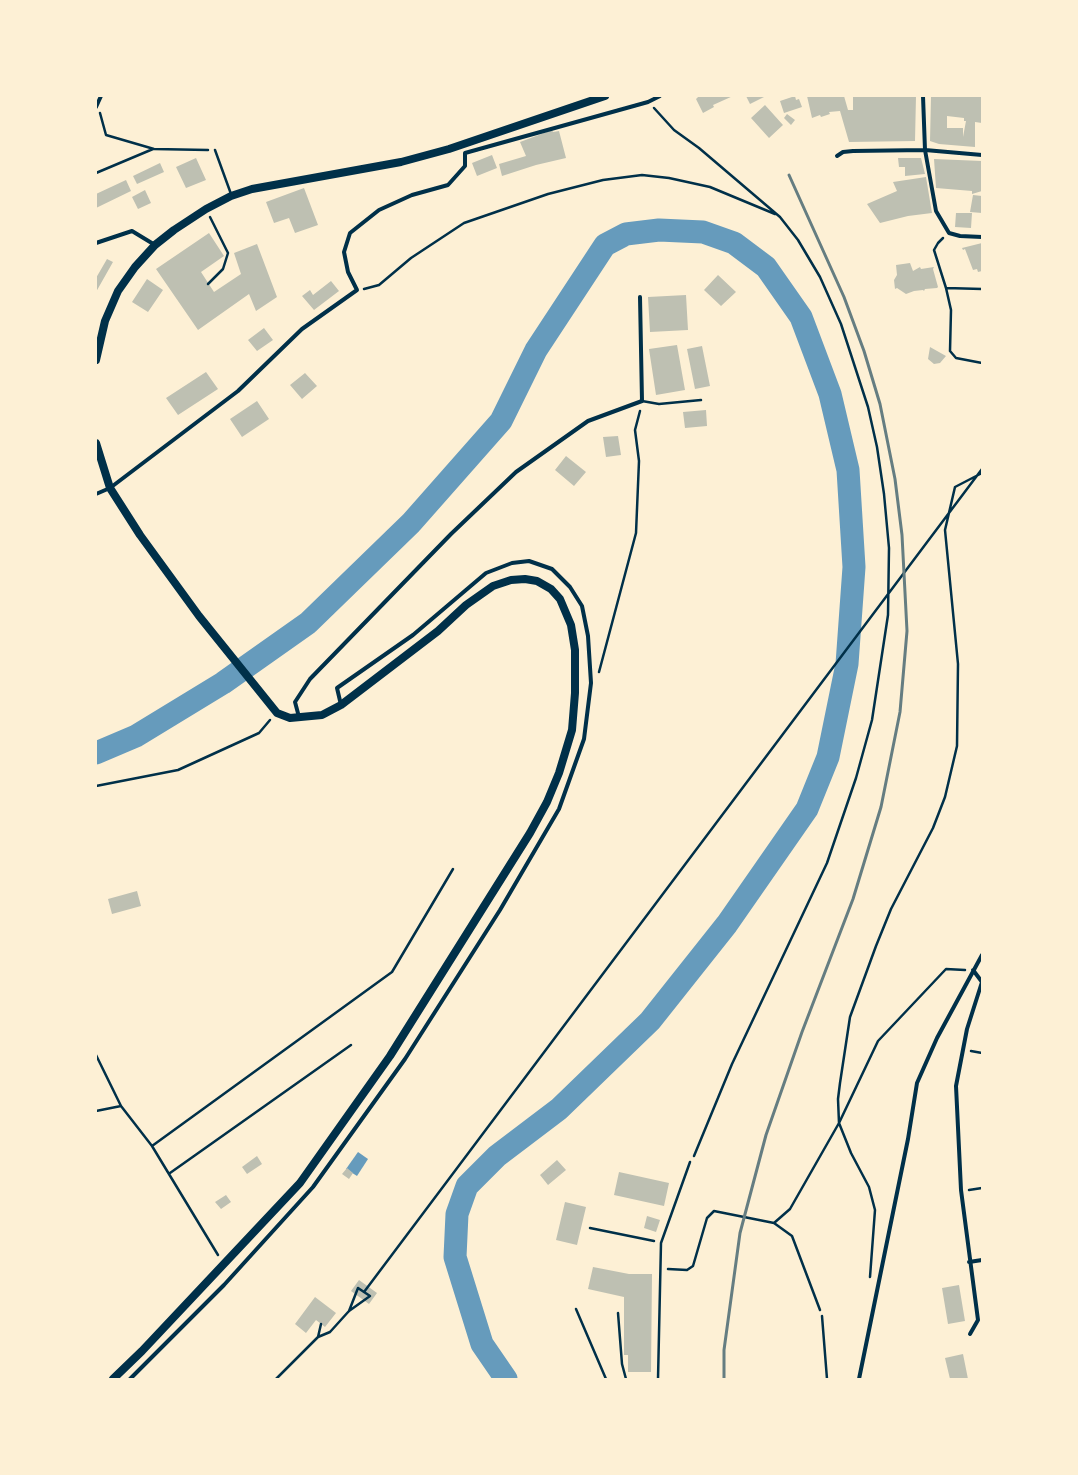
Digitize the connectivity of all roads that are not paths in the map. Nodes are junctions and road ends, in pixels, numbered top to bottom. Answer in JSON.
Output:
{"nodes":[{"id":1,"x":101,"y":96,"type":"edge"},
{"id":2,"x":605,"y":96,"type":"edge"},
{"id":3,"x":660,"y":96,"type":"edge"},
{"id":4,"x":923,"y":96,"type":"edge"},
{"id":5,"x":97,"y":106,"type":"edge"},
{"id":6,"x":215,"y":150,"type":"road end"},
{"id":7,"x":925,"y":150,"type":"junction"},
{"id":8,"x":982,"y":155,"type":"edge"},
{"id":9,"x":837,"y":156,"type":"dead end"},
{"id":10,"x":232,"y":196,"type":"junction"},
{"id":11,"x":982,"y":237,"type":"edge"},
{"id":12,"x":96,"y":243,"type":"edge"},
{"id":13,"x":155,"y":246,"type":"junction"},
{"id":14,"x":640,"y":297,"type":"dead end"},
{"id":15,"x":98,"y":338,"type":"edge"},
{"id":16,"x":96,"y":360,"type":"edge"},
{"id":17,"x":701,"y":400,"type":"dead end"},
{"id":18,"x":642,"y":401,"type":"junction"},
{"id":19,"x":96,"y":443,"type":"edge"},
{"id":20,"x":110,"y":488,"type":"junction"},
{"id":21,"x":96,"y":494,"type":"edge"},
{"id":22,"x":341,"y":705,"type":"junction"},
{"id":23,"x":299,"y":717,"type":"junction"},
{"id":24,"x":982,"y":955,"type":"edge"},
{"id":25,"x":973,"y":970,"type":"junction"},
{"id":26,"x":982,"y":982,"type":"edge"},
{"id":27,"x":690,"y":1162,"type":"road end"},
{"id":28,"x":982,"y":1260,"type":"edge"},
{"id":29,"x":970,"y":1262,"type":"junction"},
{"id":30,"x":576,"y":1309,"type":"dead end"},
{"id":31,"x":618,"y":1313,"type":"dead end"},
{"id":32,"x":822,"y":1316,"type":"road end"},
{"id":33,"x":970,"y":1334,"type":"dead end"},
{"id":34,"x":113,"y":1379,"type":"edge"},
{"id":35,"x":130,"y":1379,"type":"edge"},
{"id":36,"x":606,"y":1379,"type":"edge"},
{"id":37,"x":626,"y":1379,"type":"edge"},
{"id":38,"x":658,"y":1379,"type":"edge"},
{"id":39,"x":827,"y":1379,"type":"edge"},
{"id":40,"x":859,"y":1379,"type":"edge"}],
"edges":[{"from":1,"to":5,"type":"street"},
{"from":2,"to":10,"type":"main road"},
{"from":3,"to":20,"type":"street"},
{"from":4,"to":7,"type":"street"},
{"from":6,"to":10,"type":"lane"},
{"from":7,"to":8,"type":"street"},
{"from":7,"to":9,"type":"street"},
{"from":7,"to":11,"type":"street"},
{"from":10,"to":13,"type":"main road"},
{"from":12,"to":13,"type":"street"},
{"from":13,"to":15,"type":"main road"},
{"from":14,"to":18,"type":"street"},
{"from":15,"to":16,"type":"main road"},
{"from":17,"to":18,"type":"lane"},
{"from":18,"to":23,"type":"street"},
{"from":19,"to":20,"type":"main road"},
{"from":20,"to":21,"type":"street"},
{"from":20,"to":23,"type":"main road"},
{"from":22,"to":23,"type":"main road"},
{"from":22,"to":34,"type":"main road"},
{"from":22,"to":35,"type":"street"},
{"from":24,"to":25,"type":"street"},
{"from":25,"to":26,"type":"street"},
{"from":25,"to":40,"type":"street"},
{"from":26,"to":29,"type":"street"},
{"from":27,"to":38,"type":"lane"},
{"from":28,"to":29,"type":"street"},
{"from":29,"to":33,"type":"street"},
{"from":30,"to":36,"type":"lane"},
{"from":31,"to":37,"type":"lane"},
{"from":32,"to":39,"type":"lane"}]}
